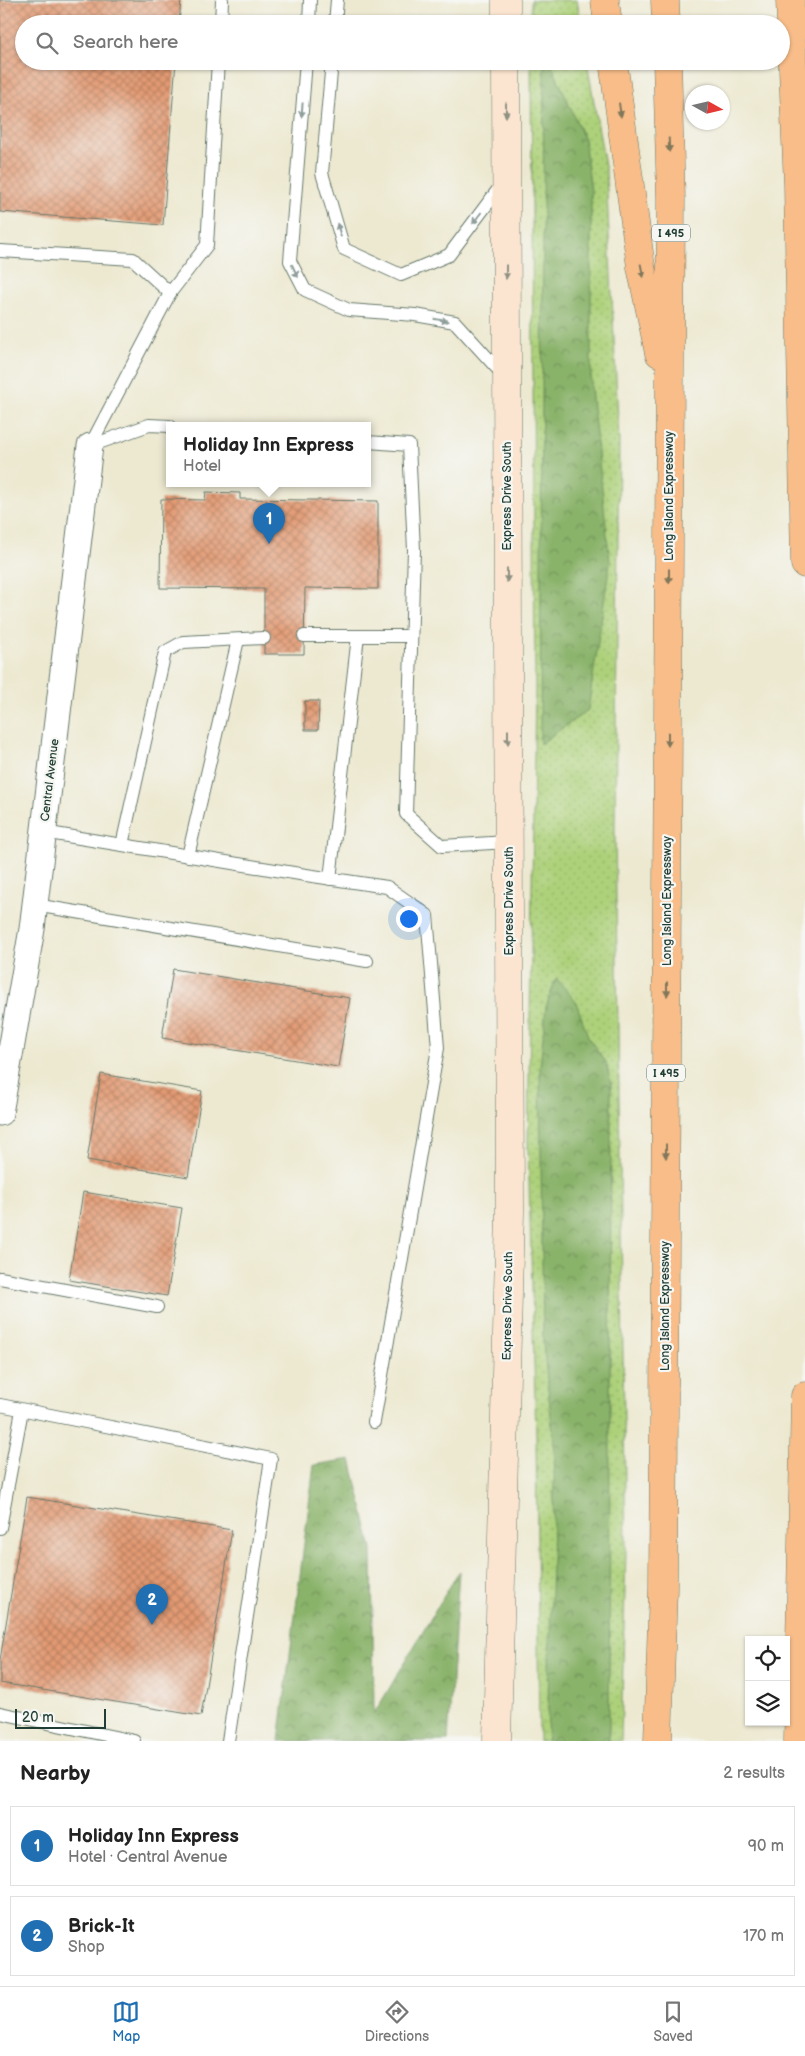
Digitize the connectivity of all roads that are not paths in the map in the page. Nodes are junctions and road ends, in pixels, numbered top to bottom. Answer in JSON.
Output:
{"nodes":[{"id":1,"x":222,"y":0,"type":"edge"},
{"id":2,"x":310,"y":0,"type":"edge"},
{"id":3,"x":338,"y":0,"type":"edge"},
{"id":4,"x":506,"y":0,"type":"edge"},
{"id":5,"x":605,"y":0,"type":"edge"},
{"id":6,"x":665,"y":0,"type":"edge"},
{"id":7,"x":790,"y":0,"type":"edge"},
{"id":8,"x":221,"y":15,"type":"edge"},
{"id":9,"x":309,"y":15,"type":"edge"},
{"id":10,"x":336,"y":15,"type":"edge"},
{"id":11,"x":506,"y":15,"type":"edge"},
{"id":12,"x":607,"y":15,"type":"edge"},
{"id":13,"x":666,"y":15,"type":"edge"},
{"id":14,"x":217,"y":70,"type":"edge"},
{"id":15,"x":305,"y":70,"type":"edge"},
{"id":16,"x":331,"y":70,"type":"edge"},
{"id":17,"x":506,"y":70,"type":"edge"},
{"id":18,"x":614,"y":70,"type":"edge"},
{"id":19,"x":667,"y":70,"type":"edge"},
{"id":20,"x":506,"y":179,"type":"junction"},
{"id":21,"x":0,"y":251,"type":"edge"},
{"id":22,"x":170,"y":293,"type":"junction"},
{"id":23,"x":506,"y":379,"type":"junction"},
{"id":24,"x":670,"y":405,"type":"junction"},
{"id":25,"x":166,"y":426,"type":"edge"},
{"id":26,"x":371,"y":442,"type":"edge"},
{"id":27,"x":90,"y":446,"type":"junction"},
{"id":28,"x":805,"y":564,"type":"edge"},
{"id":29,"x":304,"y":636,"type":"dead end"},
{"id":30,"x":358,"y":636,"type":"junction"},
{"id":31,"x":411,"y":636,"type":"junction"},
{"id":32,"x":264,"y":638,"type":"dead end"},
{"id":33,"x":238,"y":640,"type":"junction"},
{"id":34,"x":43,"y":832,"type":"junction"},
{"id":35,"x":508,"y":842,"type":"junction"},
{"id":36,"x":122,"y":845,"type":"junction"},
{"id":37,"x":188,"y":856,"type":"junction"},
{"id":38,"x":330,"y":879,"type":"junction"},
{"id":39,"x":35,"y":905,"type":"junction"},
{"id":40,"x":367,"y":961,"type":"dead end"},
{"id":41,"x":0,"y":1113,"type":"edge"},
{"id":42,"x":0,"y":1278,"type":"edge"},
{"id":43,"x":156,"y":1307,"type":"dead end"},
{"id":44,"x":805,"y":1396,"type":"edge"},
{"id":45,"x":0,"y":1405,"type":"edge"},
{"id":46,"x":22,"y":1410,"type":"junction"},
{"id":47,"x":374,"y":1422,"type":"dead end"},
{"id":48,"x":0,"y":1528,"type":"edge"},
{"id":49,"x":0,"y":1713,"type":"edge"},
{"id":50,"x":134,"y":1741,"type":"edge"},
{"id":51,"x":228,"y":1741,"type":"edge"},
{"id":52,"x":497,"y":1741,"type":"edge"},
{"id":53,"x":658,"y":1741,"type":"edge"},
{"id":54,"x":798,"y":1741,"type":"edge"}],
"edges":[{"from":1,"to":8,"type":"lane"},
{"from":2,"to":9,"type":"lane"},
{"from":3,"to":10,"type":"lane"},
{"from":4,"to":11,"type":"main road"},
{"from":5,"to":12,"type":"highway"},
{"from":6,"to":13,"type":"highway"},
{"from":7,"to":28,"type":"highway"},
{"from":14,"to":22,"type":"lane"},
{"from":15,"to":23,"type":"lane","one_way":true},
{"from":20,"to":16,"type":"lane","one_way":true},
{"from":17,"to":20,"type":"main road","name":"Express Drive South","one_way":true},
{"from":18,"to":24,"type":"highway","one_way":true},
{"from":19,"to":24,"type":"highway","name":"Long Island Expressway","number":"I 495","one_way":true},
{"from":20,"to":23,"type":"main road","name":"Express Drive South","one_way":true},
{"from":21,"to":22,"type":"lane"},
{"from":22,"to":27,"type":"lane"},
{"from":23,"to":35,"type":"main road","name":"Express Drive South","one_way":true},
{"from":24,"to":53,"type":"highway","name":"Long Island Expressway","number":"I 495","one_way":true},
{"from":25,"to":27,"type":"lane"},
{"from":26,"to":31,"type":"lane"},
{"from":27,"to":34,"type":"street","name":"Central Avenue"},
{"from":29,"to":30,"type":"lane"},
{"from":30,"to":31,"type":"lane"},
{"from":30,"to":38,"type":"lane"},
{"from":31,"to":35,"type":"lane"},
{"from":32,"to":33,"type":"lane"},
{"from":33,"to":36,"type":"lane"},
{"from":33,"to":37,"type":"lane"},
{"from":34,"to":36,"type":"lane"},
{"from":34,"to":39,"type":"street","name":"Central Avenue"},
{"from":35,"to":52,"type":"main road","name":"Express Drive South"},
{"from":36,"to":37,"type":"lane"},
{"from":37,"to":38,"type":"lane"},
{"from":38,"to":47,"type":"lane"},
{"from":39,"to":40,"type":"lane"},
{"from":39,"to":41,"type":"street","name":"Central Avenue"},
{"from":42,"to":43,"type":"lane"},
{"from":44,"to":54,"type":"highway"},
{"from":45,"to":46,"type":"lane"},
{"from":46,"to":48,"type":"lane"},
{"from":46,"to":51,"type":"lane"},
{"from":49,"to":50,"type":"lane"}]}
